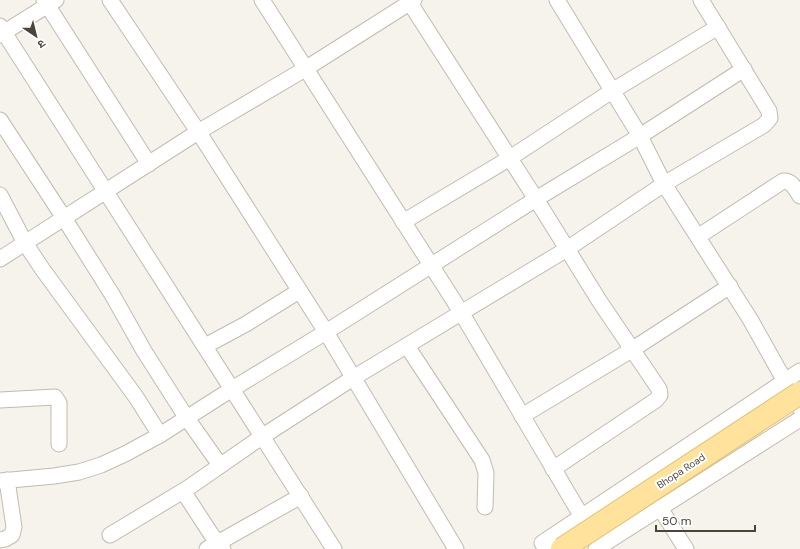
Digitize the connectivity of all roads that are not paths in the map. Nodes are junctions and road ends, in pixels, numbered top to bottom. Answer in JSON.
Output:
{"nodes":[{"id":1,"x":110,"y":0,"type":"edge"},
{"id":2,"x":262,"y":0,"type":"edge"},
{"id":3,"x":557,"y":0,"type":"edge"},
{"id":4,"x":701,"y":0,"type":"edge"},
{"id":5,"x":410,"y":1,"type":"edge"},
{"id":6,"x":49,"y":2,"type":"edge"},
{"id":7,"x":718,"y":27,"type":"junction"},
{"id":8,"x":1,"y":31,"type":"edge"},
{"id":9,"x":305,"y":69,"type":"junction"},
{"id":10,"x":744,"y":69,"type":"junction"},
{"id":11,"x":612,"y":91,"type":"junction"},
{"id":12,"x":0,"y":120,"type":"edge"},
{"id":13,"x":198,"y":132,"type":"junction"},
{"id":14,"x":640,"y":136,"type":"junction"},
{"id":15,"x":510,"y":158,"type":"junction"},
{"id":16,"x":149,"y":164,"type":"junction"},
{"id":17,"x":664,"y":184,"type":"junction"},
{"id":18,"x":105,"y":191,"type":"junction"},
{"id":19,"x":0,"y":195,"type":"edge"},
{"id":20,"x":800,"y":196,"type":"edge"},
{"id":21,"x":536,"y":199,"type":"junction"},
{"id":22,"x":64,"y":218,"type":"junction"},
{"id":23,"x":403,"y":222,"type":"junction"},
{"id":24,"x":699,"y":236,"type":"junction"},
{"id":25,"x":25,"y":243,"type":"junction"},
{"id":26,"x":567,"y":249,"type":"junction"},
{"id":27,"x":0,"y":259,"type":"edge"},
{"id":28,"x":431,"y":266,"type":"junction"},
{"id":29,"x":730,"y":286,"type":"junction"},
{"id":30,"x":299,"y":291,"type":"junction"},
{"id":31,"x":461,"y":312,"type":"junction"},
{"id":32,"x":326,"y":332,"type":"junction"},
{"id":33,"x":205,"y":346,"type":"junction"},
{"id":34,"x":406,"y":346,"type":"junction"},
{"id":35,"x":633,"y":349,"type":"junction"},
{"id":36,"x":800,"y":371,"type":"edge"},
{"id":37,"x":353,"y":378,"type":"junction"},
{"id":38,"x":792,"y":387,"type":"edge"},
{"id":39,"x":232,"y":389,"type":"junction"},
{"id":40,"x":0,"y":400,"type":"edge"},
{"id":41,"x":800,"y":408,"type":"edge"},
{"id":42,"x":522,"y":416,"type":"junction"},
{"id":43,"x":186,"y":417,"type":"junction"},
{"id":44,"x":800,"y":419,"type":"edge"},
{"id":45,"x":160,"y":435,"type":"junction"},
{"id":46,"x":263,"y":436,"type":"junction"},
{"id":47,"x":59,"y":444,"type":"dead end"},
{"id":48,"x":220,"y":465,"type":"junction"},
{"id":49,"x":553,"y":470,"type":"junction"},
{"id":50,"x":4,"y":480,"type":"edge"},
{"id":51,"x":183,"y":491,"type":"junction"},
{"id":52,"x":300,"y":496,"type":"junction"},
{"id":53,"x":485,"y":507,"type":"dead end"},
{"id":54,"x":660,"y":508,"type":"junction"},
{"id":55,"x":582,"y":517,"type":"junction"},
{"id":56,"x":110,"y":535,"type":"dead end"},
{"id":57,"x":0,"y":540,"type":"edge"},
{"id":58,"x":216,"y":547,"type":"edge"},
{"id":59,"x":334,"y":549,"type":"edge"},
{"id":60,"x":456,"y":549,"type":"edge"},
{"id":61,"x":547,"y":549,"type":"edge"},
{"id":62,"x":562,"y":549,"type":"edge"},
{"id":63,"x":596,"y":549,"type":"edge"},
{"id":64,"x":686,"y":549,"type":"edge"}],
"edges":[{"from":1,"to":13,"type":"street"},
{"from":2,"to":9,"type":"street"},
{"from":3,"to":11,"type":"street"},
{"from":4,"to":7,"type":"street"},
{"from":5,"to":9,"type":"street"},
{"from":5,"to":15,"type":"street"},
{"from":6,"to":8,"type":"street"},
{"from":6,"to":16,"type":"street"},
{"from":7,"to":10,"type":"street"},
{"from":7,"to":11,"type":"street"},
{"from":8,"to":18,"type":"street"},
{"from":9,"to":13,"type":"street"},
{"from":9,"to":23,"type":"street"},
{"from":10,"to":14,"type":"street"},
{"from":10,"to":17,"type":"street"},
{"from":11,"to":14,"type":"street"},
{"from":11,"to":15,"type":"street"},
{"from":12,"to":22,"type":"street"},
{"from":13,"to":16,"type":"street"},
{"from":13,"to":30,"type":"street"},
{"from":14,"to":17,"type":"street"},
{"from":14,"to":21,"type":"street"},
{"from":15,"to":21,"type":"street"},
{"from":15,"to":23,"type":"street"},
{"from":16,"to":18,"type":"street"},
{"from":17,"to":24,"type":"street"},
{"from":17,"to":26,"type":"street"},
{"from":18,"to":22,"type":"street"},
{"from":18,"to":33,"type":"street"},
{"from":19,"to":25,"type":"street"},
{"from":20,"to":24,"type":"street"},
{"from":21,"to":26,"type":"street"},
{"from":21,"to":28,"type":"street"},
{"from":22,"to":25,"type":"street"},
{"from":22,"to":43,"type":"street"},
{"from":23,"to":28,"type":"street"},
{"from":24,"to":29,"type":"street"},
{"from":25,"to":27,"type":"street"},
{"from":25,"to":45,"type":"street"},
{"from":26,"to":31,"type":"street"},
{"from":26,"to":35,"type":"street"},
{"from":28,"to":31,"type":"street"},
{"from":28,"to":32,"type":"street"},
{"from":29,"to":35,"type":"street"},
{"from":29,"to":38,"type":"street"},
{"from":30,"to":32,"type":"street"},
{"from":30,"to":33,"type":"street"},
{"from":31,"to":34,"type":"street"},
{"from":31,"to":42,"type":"street"},
{"from":32,"to":37,"type":"street"},
{"from":32,"to":39,"type":"street"},
{"from":33,"to":39,"type":"street"},
{"from":34,"to":37,"type":"street"},
{"from":34,"to":53,"type":"street"},
{"from":35,"to":42,"type":"street"},
{"from":35,"to":49,"type":"street"},
{"from":36,"to":38,"type":"street"},
{"from":37,"to":46,"type":"street"},
{"from":37,"to":60,"type":"street"},
{"from":38,"to":41,"type":"street"},
{"from":38,"to":55,"type":"street"},
{"from":38,"to":62,"type":"main road","name":"Bhopa Road","bridge":true},
{"from":39,"to":43,"type":"street"},
{"from":39,"to":46,"type":"street"},
{"from":40,"to":47,"type":"street"},
{"from":42,"to":49,"type":"street"},
{"from":43,"to":45,"type":"street"},
{"from":43,"to":48,"type":"street"},
{"from":44,"to":54,"type":"street"},
{"from":45,"to":50,"type":"street"},
{"from":46,"to":48,"type":"street"},
{"from":46,"to":52,"type":"street"},
{"from":48,"to":51,"type":"street"},
{"from":49,"to":55,"type":"street"},
{"from":50,"to":57,"type":"street"},
{"from":51,"to":56,"type":"street"},
{"from":51,"to":58,"type":"street"},
{"from":52,"to":58,"type":"street"},
{"from":52,"to":59,"type":"street"},
{"from":54,"to":63,"type":"street"},
{"from":54,"to":64,"type":"street"},
{"from":55,"to":61,"type":"street"}]}
